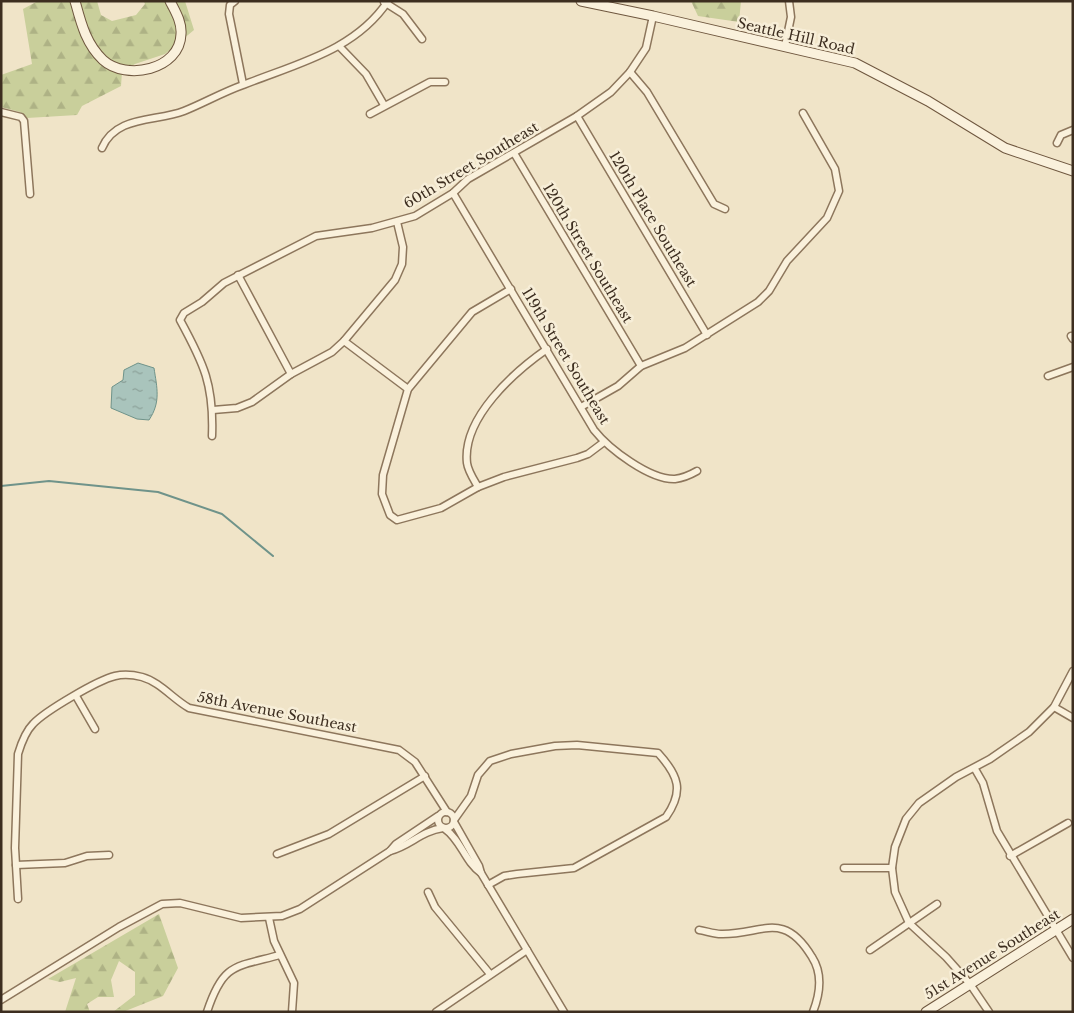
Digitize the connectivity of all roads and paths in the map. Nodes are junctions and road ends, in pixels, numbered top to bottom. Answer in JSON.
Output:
{"nodes":[{"id":1,"x":75,"y":1,"type":"edge"},
{"id":2,"x":170,"y":1,"type":"edge"},
{"id":3,"x":235,"y":1,"type":"edge"},
{"id":4,"x":581,"y":1,"type":"edge"},
{"id":5,"x":789,"y":1,"type":"edge"},
{"id":6,"x":386,"y":2,"type":"edge"},
{"id":7,"x":653,"y":16,"type":"junction"},
{"id":8,"x":422,"y":39,"type":"dead end"},
{"id":9,"x":339,"y":46,"type":"junction"},
{"id":10,"x":785,"y":46,"type":"junction"},
{"id":11,"x":630,"y":72,"type":"junction"},
{"id":12,"x":445,"y":82,"type":"dead end"},
{"id":13,"x":243,"y":84,"type":"junction"},
{"id":14,"x":384,"y":105,"type":"junction"},
{"id":15,"x":1,"y":112,"type":"edge"},
{"id":16,"x":803,"y":112,"type":"dead end"},
{"id":17,"x":370,"y":114,"type":"dead end"},
{"id":18,"x":577,"y":116,"type":"junction"},
{"id":19,"x":1073,"y":130,"type":"edge"},
{"id":20,"x":1057,"y":143,"type":"dead end"},
{"id":21,"x":102,"y":148,"type":"dead end"},
{"id":22,"x":514,"y":153,"type":"junction"},
{"id":23,"x":1073,"y":172,"type":"edge"},
{"id":24,"x":452,"y":193,"type":"junction"},
{"id":25,"x":30,"y":194,"type":"dead end"},
{"id":26,"x":725,"y":209,"type":"dead end"},
{"id":27,"x":397,"y":222,"type":"junction"},
{"id":28,"x":238,"y":275,"type":"junction"},
{"id":29,"x":510,"y":289,"type":"junction"},
{"id":30,"x":707,"y":336,"type":"junction"},
{"id":31,"x":344,"y":341,"type":"junction"},
{"id":32,"x":547,"y":349,"type":"junction"},
{"id":33,"x":641,"y":366,"type":"junction"},
{"id":34,"x":1073,"y":367,"type":"edge"},
{"id":35,"x":291,"y":374,"type":"junction"},
{"id":36,"x":1048,"y":376,"type":"dead end"},
{"id":37,"x":408,"y":389,"type":"junction"},
{"id":38,"x":581,"y":407,"type":"junction"},
{"id":39,"x":213,"y":410,"type":"junction"},
{"id":40,"x":212,"y":436,"type":"dead end"},
{"id":41,"x":604,"y":442,"type":"junction"},
{"id":42,"x":697,"y":471,"type":"dead end"},
{"id":43,"x":478,"y":488,"type":"junction"},
{"id":44,"x":1073,"y":671,"type":"edge"},
{"id":45,"x":74,"y":697,"type":"junction"},
{"id":46,"x":1054,"y":707,"type":"junction"},
{"id":47,"x":1073,"y":718,"type":"edge"},
{"id":48,"x":95,"y":729,"type":"dead end"},
{"id":49,"x":975,"y":769,"type":"junction"},
{"id":50,"x":424,"y":776,"type":"junction"},
{"id":51,"x":438,"y":797,"type":"junction"},
{"id":52,"x":462,"y":806,"type":"junction"},
{"id":53,"x":448,"y":812,"type":"junction"},
{"id":54,"x":438,"y":815,"type":"junction"},
{"id":55,"x":454,"y":821,"type":"junction"},
{"id":56,"x":1068,"y":823,"type":"dead end"},
{"id":57,"x":444,"y":828,"type":"junction"},
{"id":58,"x":390,"y":850,"type":"junction"},
{"id":59,"x":277,"y":854,"type":"dead end"},
{"id":60,"x":109,"y":855,"type":"dead end"},
{"id":61,"x":1010,"y":856,"type":"junction"},
{"id":62,"x":16,"y":865,"type":"junction"},
{"id":63,"x":844,"y":868,"type":"dead end"},
{"id":64,"x":892,"y":868,"type":"junction"},
{"id":65,"x":481,"y":873,"type":"junction"},
{"id":66,"x":488,"y":885,"type":"junction"},
{"id":67,"x":428,"y":892,"type":"dead end"},
{"id":68,"x":18,"y":899,"type":"dead end"},
{"id":69,"x":937,"y":904,"type":"dead end"},
{"id":70,"x":269,"y":918,"type":"junction"},
{"id":71,"x":1073,"y":919,"type":"edge"},
{"id":72,"x":909,"y":923,"type":"junction"},
{"id":73,"x":698,"y":930,"type":"dead end"},
{"id":74,"x":1055,"y":930,"type":"junction"},
{"id":75,"x":527,"y":950,"type":"junction"},
{"id":76,"x":870,"y":950,"type":"dead end"},
{"id":77,"x":280,"y":956,"type":"junction"},
{"id":78,"x":1073,"y":958,"type":"edge"},
{"id":79,"x":490,"y":974,"type":"junction"},
{"id":80,"x":970,"y":984,"type":"junction"},
{"id":81,"x":1,"y":1000,"type":"edge"},
{"id":82,"x":207,"y":1012,"type":"edge"},
{"id":83,"x":292,"y":1012,"type":"edge"},
{"id":84,"x":436,"y":1012,"type":"edge"},
{"id":85,"x":564,"y":1012,"type":"edge"},
{"id":86,"x":813,"y":1012,"type":"edge"},
{"id":87,"x":926,"y":1012,"type":"edge"},
{"id":88,"x":989,"y":1012,"type":"edge"}],
"edges":[{"from":1,"to":2,"type":"main road"},
{"from":3,"to":13,"type":"street"},
{"from":4,"to":7,"type":"main road","name":"Seattle Hill Road"},
{"from":5,"to":10,"type":"street"},
{"from":6,"to":8,"type":"street"},
{"from":6,"to":9,"type":"street"},
{"from":7,"to":10,"type":"main road","name":"Seattle Hill Road"},
{"from":7,"to":11,"type":"street","name":"60th Street Southeast"},
{"from":9,"to":13,"type":"street"},
{"from":9,"to":14,"type":"street"},
{"from":10,"to":23,"type":"main road","name":"Seattle Hill Road"},
{"from":11,"to":18,"type":"street","name":"60th Street Southeast"},
{"from":11,"to":26,"type":"street"},
{"from":12,"to":14,"type":"street"},
{"from":13,"to":21,"type":"street"},
{"from":14,"to":17,"type":"street"},
{"from":15,"to":25,"type":"street"},
{"from":16,"to":30,"type":"street"},
{"from":18,"to":22,"type":"street","name":"60th Street Southeast"},
{"from":18,"to":30,"type":"street","name":"120th Place Southeast"},
{"from":19,"to":20,"type":"street"},
{"from":22,"to":24,"type":"street","name":"60th Street Southeast"},
{"from":22,"to":33,"type":"street","name":"120th Street Southeast"},
{"from":24,"to":27,"type":"street","name":"60th Street Southeast"},
{"from":24,"to":29,"type":"street","name":"119th Street Southeast"},
{"from":27,"to":28,"type":"street","name":"60th Street Southeast"},
{"from":27,"to":31,"type":"street"},
{"from":28,"to":35,"type":"street"},
{"from":28,"to":39,"type":"street","name":"60th Street Southeast"},
{"from":29,"to":32,"type":"street","name":"119th Street Southeast"},
{"from":29,"to":37,"type":"street"},
{"from":30,"to":33,"type":"street"},
{"from":31,"to":35,"type":"street"},
{"from":31,"to":37,"type":"street"},
{"from":32,"to":38,"type":"street","name":"119th Street Southeast"},
{"from":32,"to":43,"type":"street"},
{"from":33,"to":38,"type":"street"},
{"from":34,"to":36,"type":"street"},
{"from":35,"to":39,"type":"street"},
{"from":37,"to":43,"type":"street"},
{"from":38,"to":41,"type":"street","name":"119th Street Southeast"},
{"from":39,"to":40,"type":"street"},
{"from":41,"to":42,"type":"street","name":"119th Street Southeast"},
{"from":41,"to":43,"type":"street"},
{"from":44,"to":46,"type":"street"},
{"from":45,"to":48,"type":"street"},
{"from":45,"to":50,"type":"street","name":"58th Avenue Southeast"},
{"from":45,"to":62,"type":"street","name":"58th Avenue Southeast"},
{"from":46,"to":47,"type":"street"},
{"from":46,"to":49,"type":"street"},
{"from":49,"to":61,"type":"street"},
{"from":49,"to":64,"type":"street"},
{"from":50,"to":51,"type":"street","name":"58th Avenue Southeast"},
{"from":50,"to":59,"type":"street"},
{"from":51,"to":53,"type":"street","name":"58th Avenue Southeast"},
{"from":51,"to":54,"type":"street"},
{"from":52,"to":53,"type":"street"},
{"from":52,"to":55,"type":"street"},
{"from":52,"to":66,"type":"street"},
{"from":53,"to":54,"type":"street"},
{"from":53,"to":55,"type":"street"},
{"from":54,"to":57,"type":"street"},
{"from":54,"to":58,"type":"street"},
{"from":55,"to":57,"type":"street"},
{"from":55,"to":65,"type":"street"},
{"from":56,"to":61,"type":"street"},
{"from":57,"to":58,"type":"street"},
{"from":57,"to":65,"type":"street"},
{"from":58,"to":70,"type":"street"},
{"from":60,"to":62,"type":"street"},
{"from":61,"to":74,"type":"street"},
{"from":62,"to":68,"type":"street","name":"58th Avenue Southeast"},
{"from":63,"to":64,"type":"street"},
{"from":64,"to":72,"type":"street"},
{"from":65,"to":66,"type":"street"},
{"from":66,"to":75,"type":"street"},
{"from":67,"to":79,"type":"street"},
{"from":69,"to":72,"type":"street"},
{"from":70,"to":77,"type":"street"},
{"from":70,"to":81,"type":"street"},
{"from":71,"to":74,"type":"main road","name":"51st Avenue Southeast"},
{"from":72,"to":76,"type":"street"},
{"from":72,"to":80,"type":"street"},
{"from":73,"to":86,"type":"street"},
{"from":74,"to":78,"type":"street"},
{"from":74,"to":80,"type":"main road","name":"51st Avenue Southeast"},
{"from":75,"to":79,"type":"street"},
{"from":75,"to":85,"type":"street"},
{"from":77,"to":82,"type":"street"},
{"from":77,"to":83,"type":"street"},
{"from":79,"to":84,"type":"street"},
{"from":80,"to":87,"type":"main road","name":"51st Avenue Southeast"},
{"from":80,"to":88,"type":"street"}]}
